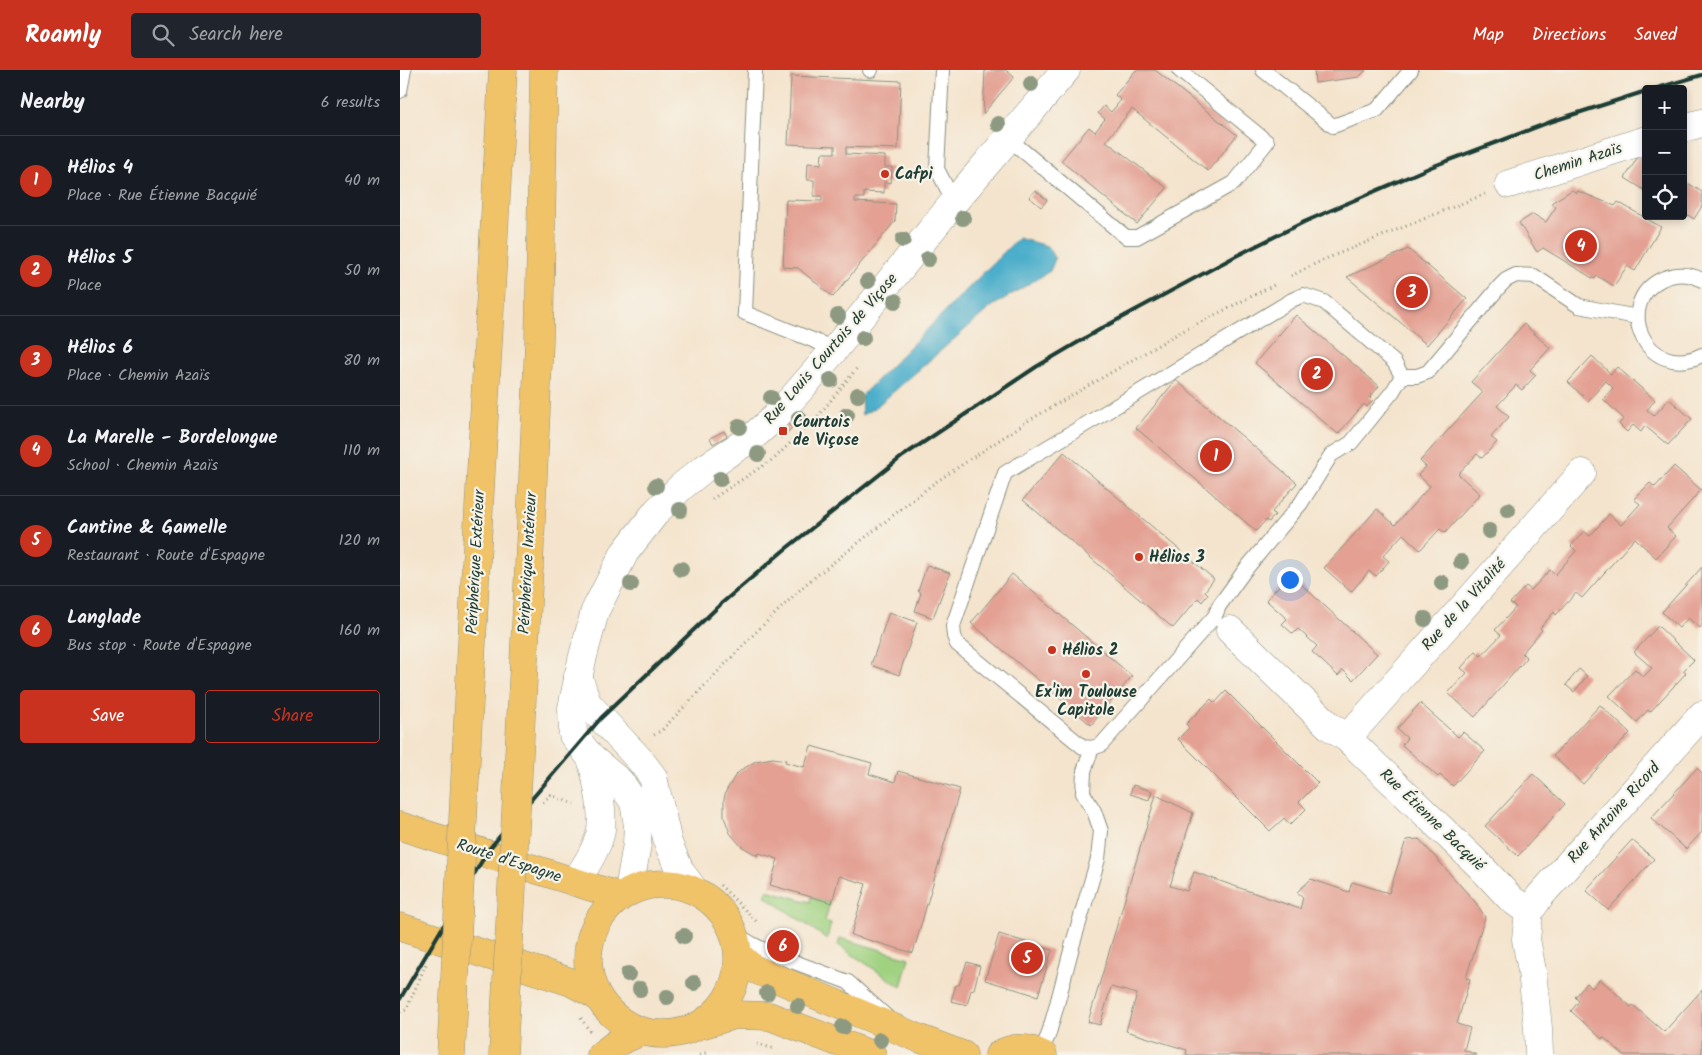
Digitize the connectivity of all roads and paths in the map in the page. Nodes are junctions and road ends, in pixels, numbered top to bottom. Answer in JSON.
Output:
{"nodes":[{"id":1,"x":404,"y":70,"type":"edge"},
{"id":2,"x":503,"y":70,"type":"edge"},
{"id":3,"x":544,"y":70,"type":"edge"},
{"id":4,"x":562,"y":70,"type":"edge"},
{"id":5,"x":755,"y":70,"type":"edge"},
{"id":6,"x":942,"y":70,"type":"edge"},
{"id":7,"x":1066,"y":70,"type":"edge"},
{"id":8,"x":1179,"y":70,"type":"edge"},
{"id":9,"x":1264,"y":70,"type":"edge"},
{"id":10,"x":1411,"y":70,"type":"edge"},
{"id":11,"x":400,"y":91,"type":"edge"},
{"id":12,"x":542,"y":109,"type":"junction"},
{"id":13,"x":1702,"y":123,"type":"edge"},
{"id":14,"x":1687,"y":127,"type":"edge"},
{"id":15,"x":1009,"y":139,"type":"junction"},
{"id":16,"x":1642,"y":141,"type":"edge"},
{"id":17,"x":1509,"y":184,"type":"dead end"},
{"id":18,"x":954,"y":202,"type":"junction"},
{"id":19,"x":1702,"y":280,"type":"edge"},
{"id":20,"x":1637,"y":318,"type":"junction"},
{"id":21,"x":835,"y":349,"type":"junction"},
{"id":22,"x":1702,"y":355,"type":"edge"},
{"id":23,"x":1402,"y":376,"type":"junction"},
{"id":24,"x":1582,"y":473,"type":"dead end"},
{"id":25,"x":1223,"y":623,"type":"junction"},
{"id":26,"x":578,"y":676,"type":"junction"},
{"id":27,"x":1702,"y":715,"type":"edge"},
{"id":28,"x":1347,"y":738,"type":"junction"},
{"id":29,"x":1092,"y":748,"type":"junction"},
{"id":30,"x":591,"y":758,"type":"junction"},
{"id":31,"x":400,"y":826,"type":"edge"},
{"id":32,"x":575,"y":882,"type":"junction"},
{"id":33,"x":694,"y":890,"type":"junction"},
{"id":34,"x":624,"y":894,"type":"junction"},
{"id":35,"x":1528,"y":912,"type":"junction"},
{"id":36,"x":400,"y":927,"type":"edge"},
{"id":37,"x":736,"y":944,"type":"junction"},
{"id":38,"x":597,"y":996,"type":"junction"},
{"id":39,"x":704,"y":1024,"type":"junction"},
{"id":40,"x":641,"y":1032,"type":"junction"},
{"id":41,"x":750,"y":1041,"type":"dead end"},
{"id":42,"x":776,"y":1050,"type":"dead end"},
{"id":43,"x":709,"y":1051,"type":"dead end"},
{"id":44,"x":1042,"y":1054,"type":"edge"},
{"id":45,"x":451,"y":1055,"type":"edge"},
{"id":46,"x":503,"y":1055,"type":"edge"},
{"id":47,"x":601,"y":1055,"type":"edge"},
{"id":48,"x":700,"y":1055,"type":"edge"},
{"id":49,"x":872,"y":1055,"type":"edge"},
{"id":50,"x":963,"y":1055,"type":"edge"},
{"id":51,"x":999,"y":1055,"type":"edge"},
{"id":52,"x":1539,"y":1055,"type":"edge"}],
"edges":[{"from":1,"to":11,"type":"lane"},
{"from":2,"to":45,"type":"main road","name":"Périphérique Extérieur","bridge":true},
{"from":3,"to":12,"type":"main road","name":"Périphérique Intérieur"},
{"from":4,"to":12,"type":"main road"},
{"from":5,"to":21,"type":"lane"},
{"from":6,"to":18,"type":"lane"},
{"from":7,"to":15,"type":"street","name":"Rue Louis Courtois de Viçose"},
{"from":8,"to":15,"type":"lane"},
{"from":9,"to":10,"type":"lane"},
{"from":12,"to":46,"type":"main road","name":"Périphérique Intérieur","bridge":true},
{"from":13,"to":14,"type":"street"},
{"from":15,"to":18,"type":"street","name":"Rue Louis Courtois de Viçose"},
{"from":16,"to":17,"type":"street","name":"Chemin Azaïs"},
{"from":18,"to":21,"type":"street","name":"Rue Louis Courtois de Viçose"},
{"from":19,"to":20,"type":"lane"},
{"from":20,"to":22,"type":"lane"},
{"from":20,"to":23,"type":"lane"},
{"from":21,"to":26,"type":"street","name":"Rue Louis Courtois de Viçose"},
{"from":23,"to":25,"type":"lane"},
{"from":23,"to":29,"type":"lane"},
{"from":24,"to":28,"type":"street","name":"Rue de la Vitalité"},
{"from":25,"to":28,"type":"street","name":"Rue Étienne Bacquié"},
{"from":25,"to":29,"type":"lane"},
{"from":26,"to":30,"type":"street","name":"Rue Louis Courtois de Viçose"},
{"from":26,"to":33,"type":"street"},
{"from":27,"to":35,"type":"street","name":"Rue Antoine Ricord"},
{"from":28,"to":35,"type":"street","name":"Rue Étienne Bacquié"},
{"from":29,"to":44,"type":"lane"},
{"from":30,"to":32,"type":"street","name":"Rue Louis Courtois de Viçose"},
{"from":30,"to":34,"type":"street","name":"Rue Louis Courtois de Viçose"},
{"from":31,"to":32,"type":"main road","name":"Route d'Espagne"},
{"from":32,"to":34,"type":"main road","name":"Route d'Espagne"},
{"from":33,"to":34,"type":"main road"},
{"from":33,"to":37,"type":"main road"},
{"from":34,"to":38,"type":"main road"},
{"from":35,"to":52,"type":"street"},
{"from":36,"to":38,"type":"main road"},
{"from":37,"to":39,"type":"main road"},
{"from":37,"to":50,"type":"main road"},
{"from":38,"to":40,"type":"main road"},
{"from":39,"to":40,"type":"main road"},
{"from":39,"to":49,"type":"main road"},
{"from":40,"to":47,"type":"main road"},
{"from":41,"to":42,"type":"path"},
{"from":43,"to":48,"type":"path"},
{"from":44,"to":51,"type":"main road"}]}
